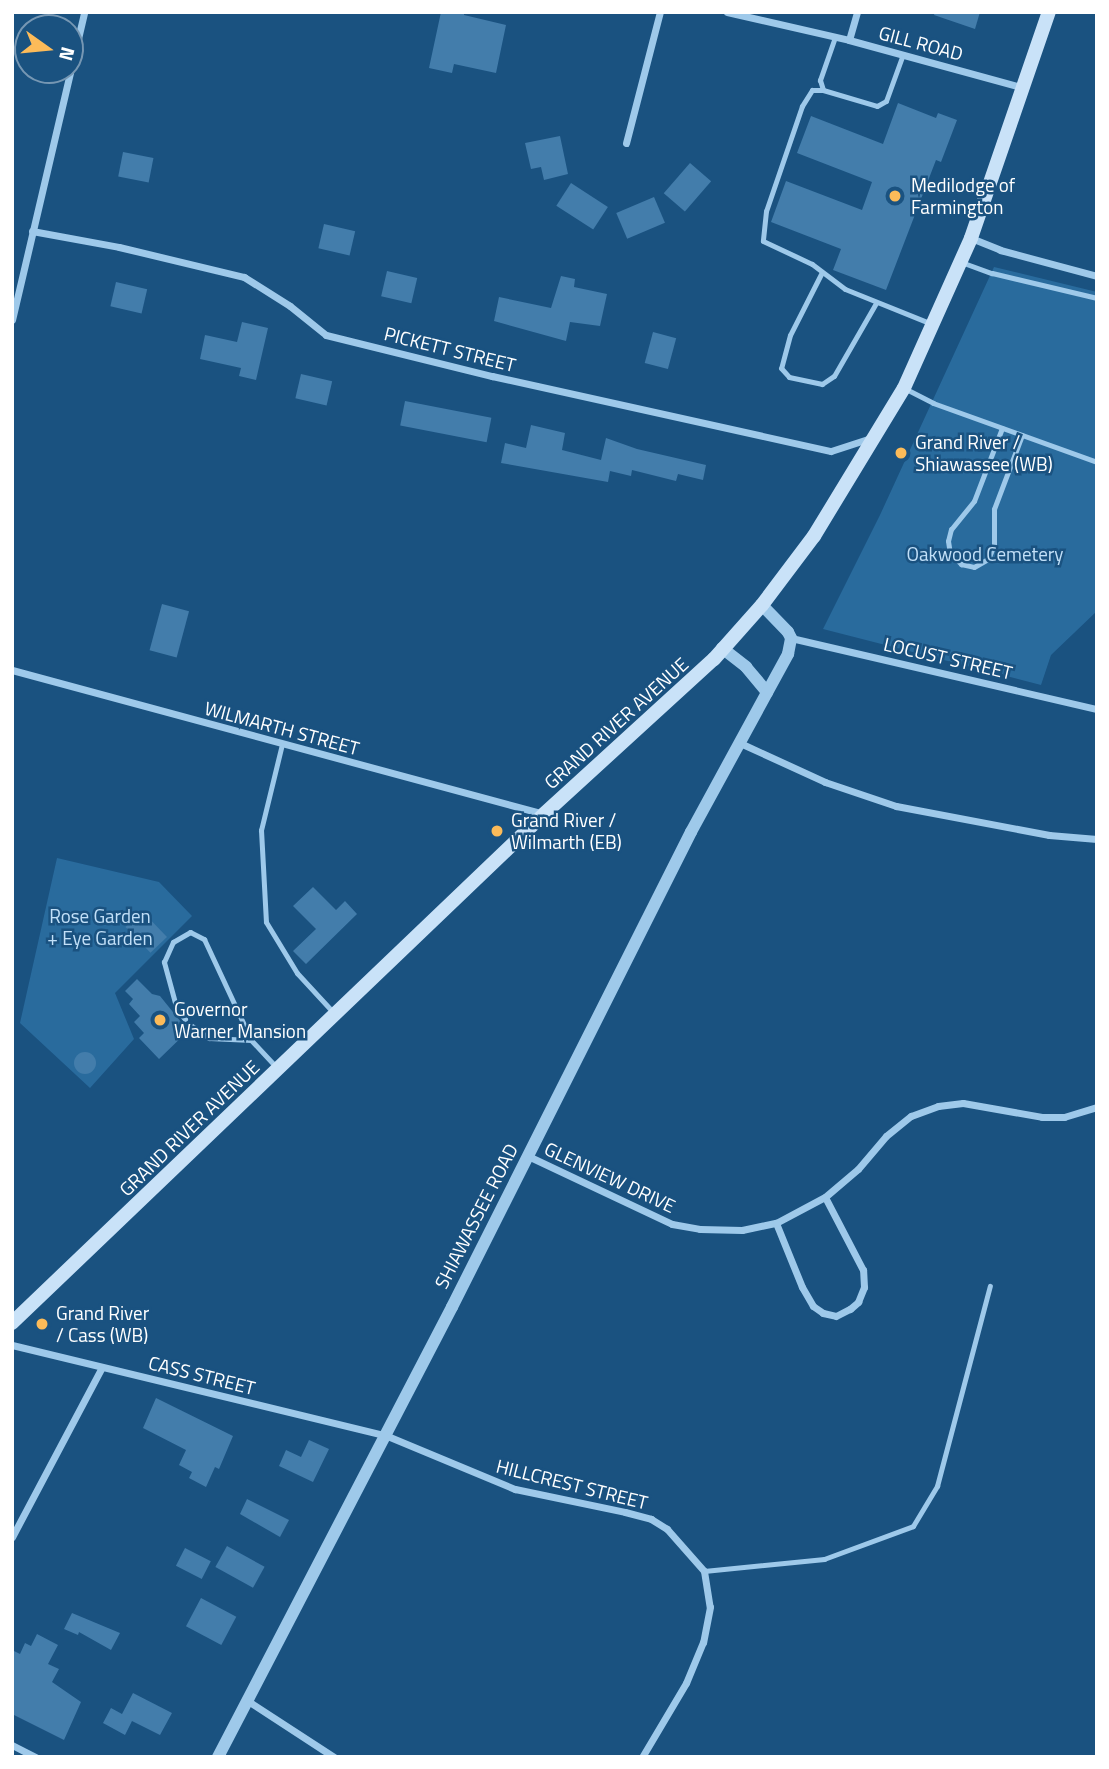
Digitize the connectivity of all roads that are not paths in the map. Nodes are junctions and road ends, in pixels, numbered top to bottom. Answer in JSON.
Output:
{"nodes":[{"id":1,"x":84,"y":12,"type":"edge"},
{"id":2,"x":660,"y":12,"type":"edge"},
{"id":3,"x":727,"y":12,"type":"edge"},
{"id":4,"x":858,"y":12,"type":"edge"},
{"id":5,"x":1046,"y":13,"type":"edge"},
{"id":6,"x":835,"y":37,"type":"junction"},
{"id":7,"x":849,"y":40,"type":"junction"},
{"id":8,"x":903,"y":54,"type":"junction"},
{"id":9,"x":1024,"y":88,"type":"junction"},
{"id":10,"x":823,"y":90,"type":"junction"},
{"id":11,"x":626,"y":143,"type":"dead end"},
{"id":12,"x":32,"y":231,"type":"junction"},
{"id":13,"x":971,"y":238,"type":"junction"},
{"id":14,"x":961,"y":262,"type":"junction"},
{"id":15,"x":821,"y":274,"type":"junction"},
{"id":16,"x":1097,"y":276,"type":"edge"},
{"id":17,"x":1097,"y":298,"type":"edge"},
{"id":18,"x":876,"y":303,"type":"junction"},
{"id":19,"x":12,"y":320,"type":"edge"},
{"id":20,"x":933,"y":324,"type":"junction"},
{"id":21,"x":904,"y":388,"type":"junction"},
{"id":22,"x":1002,"y":428,"type":"junction"},
{"id":23,"x":1023,"y":435,"type":"junction"},
{"id":24,"x":876,"y":436,"type":"junction"},
{"id":25,"x":1097,"y":462,"type":"edge"},
{"id":26,"x":762,"y":605,"type":"junction"},
{"id":27,"x":791,"y":638,"type":"junction"},
{"id":28,"x":723,"y":648,"type":"junction"},
{"id":29,"x":12,"y":670,"type":"edge"},
{"id":30,"x":767,"y":692,"type":"junction"},
{"id":31,"x":1097,"y":709,"type":"edge"},
{"id":32,"x":740,"y":743,"type":"junction"},
{"id":33,"x":282,"y":744,"type":"junction"},
{"id":34,"x":544,"y":814,"type":"junction"},
{"id":35,"x":1097,"y":839,"type":"edge"},
{"id":36,"x":335,"y":1014,"type":"junction"},
{"id":37,"x":185,"y":1019,"type":"dead end"},
{"id":38,"x":192,"y":1026,"type":"dead end"},
{"id":39,"x":251,"y":1040,"type":"junction"},
{"id":40,"x":278,"y":1069,"type":"junction"},
{"id":41,"x":1097,"y":1107,"type":"edge"},
{"id":42,"x":528,"y":1156,"type":"junction"},
{"id":43,"x":825,"y":1197,"type":"junction"},
{"id":44,"x":776,"y":1223,"type":"junction"},
{"id":45,"x":990,"y":1286,"type":"dead end"},
{"id":46,"x":12,"y":1323,"type":"edge"},
{"id":47,"x":12,"y":1345,"type":"edge"},
{"id":48,"x":102,"y":1367,"type":"junction"},
{"id":49,"x":385,"y":1435,"type":"junction"},
{"id":50,"x":12,"y":1537,"type":"edge"},
{"id":51,"x":704,"y":1571,"type":"junction"},
{"id":52,"x":248,"y":1701,"type":"junction"},
{"id":53,"x":12,"y":1745,"type":"edge"},
{"id":54,"x":36,"y":1757,"type":"edge"},
{"id":55,"x":218,"y":1757,"type":"edge"},
{"id":56,"x":334,"y":1757,"type":"edge"},
{"id":57,"x":642,"y":1757,"type":"edge"}],
"edges":[{"from":1,"to":12,"type":"street"},
{"from":2,"to":11,"type":"street"},
{"from":3,"to":6,"type":"street","name":"GILL ROAD"},
{"from":4,"to":7,"type":"street"},
{"from":5,"to":9,"type":"main road","name":"GRAND RIVER AVENUE"},
{"from":6,"to":7,"type":"street","name":"GILL ROAD"},
{"from":6,"to":10,"type":"lane"},
{"from":7,"to":8,"type":"street","name":"GILL ROAD"},
{"from":8,"to":9,"type":"street","name":"GILL ROAD"},
{"from":8,"to":10,"type":"lane"},
{"from":9,"to":13,"type":"main road","name":"GRAND RIVER AVENUE"},
{"from":10,"to":15,"type":"lane"},
{"from":12,"to":19,"type":"street"},
{"from":12,"to":24,"type":"street","name":"PICKETT STREET"},
{"from":13,"to":14,"type":"main road","name":"GRAND RIVER AVENUE"},
{"from":13,"to":16,"type":"street"},
{"from":14,"to":17,"type":"lane"},
{"from":14,"to":20,"type":"main road","name":"GRAND RIVER AVENUE"},
{"from":15,"to":18,"type":"lane"},
{"from":15,"to":18,"type":"lane"},
{"from":18,"to":20,"type":"lane"},
{"from":20,"to":21,"type":"main road","name":"GRAND RIVER AVENUE"},
{"from":21,"to":22,"type":"lane"},
{"from":21,"to":24,"type":"main road","name":"GRAND RIVER AVENUE"},
{"from":22,"to":23,"type":"lane"},
{"from":22,"to":23,"type":"lane"},
{"from":23,"to":25,"type":"lane"},
{"from":24,"to":26,"type":"main road","name":"GRAND RIVER AVENUE"},
{"from":26,"to":27,"type":"street"},
{"from":26,"to":28,"type":"main road","name":"GRAND RIVER AVENUE"},
{"from":27,"to":30,"type":"street","name":"SHIAWASSEE ROAD"},
{"from":27,"to":31,"type":"street","name":"LOCUST STREET"},
{"from":28,"to":30,"type":"street"},
{"from":28,"to":34,"type":"main road","name":"GRAND RIVER AVENUE"},
{"from":29,"to":33,"type":"street","name":"WILMARTH STREET"},
{"from":30,"to":32,"type":"street","name":"SHIAWASSEE ROAD"},
{"from":32,"to":35,"type":"street"},
{"from":32,"to":42,"type":"street","name":"SHIAWASSEE ROAD"},
{"from":33,"to":34,"type":"street","name":"WILMARTH STREET"},
{"from":33,"to":36,"type":"lane"},
{"from":34,"to":36,"type":"main road","name":"GRAND RIVER AVENUE"},
{"from":36,"to":40,"type":"main road","name":"GRAND RIVER AVENUE"},
{"from":37,"to":39,"type":"lane"},
{"from":38,"to":39,"type":"lane"},
{"from":39,"to":40,"type":"lane"},
{"from":40,"to":46,"type":"main road","name":"GRAND RIVER AVENUE"},
{"from":41,"to":43,"type":"street","name":"GLENVIEW DRIVE"},
{"from":42,"to":44,"type":"street","name":"GLENVIEW DRIVE"},
{"from":42,"to":49,"type":"street","name":"SHIAWASSEE ROAD"},
{"from":43,"to":44,"type":"street","name":"GLENVIEW DRIVE"},
{"from":43,"to":44,"type":"street"},
{"from":45,"to":51,"type":"lane"},
{"from":47,"to":48,"type":"street","name":"CASS STREET"},
{"from":48,"to":49,"type":"street","name":"CASS STREET"},
{"from":48,"to":50,"type":"street"},
{"from":49,"to":51,"type":"street","name":"HILLCREST STREET"},
{"from":49,"to":52,"type":"street","name":"SHIAWASSEE ROAD"},
{"from":51,"to":57,"type":"street"},
{"from":52,"to":55,"type":"street","name":"SHIAWASSEE ROAD"},
{"from":52,"to":56,"type":"street"},
{"from":53,"to":54,"type":"street"}]}
